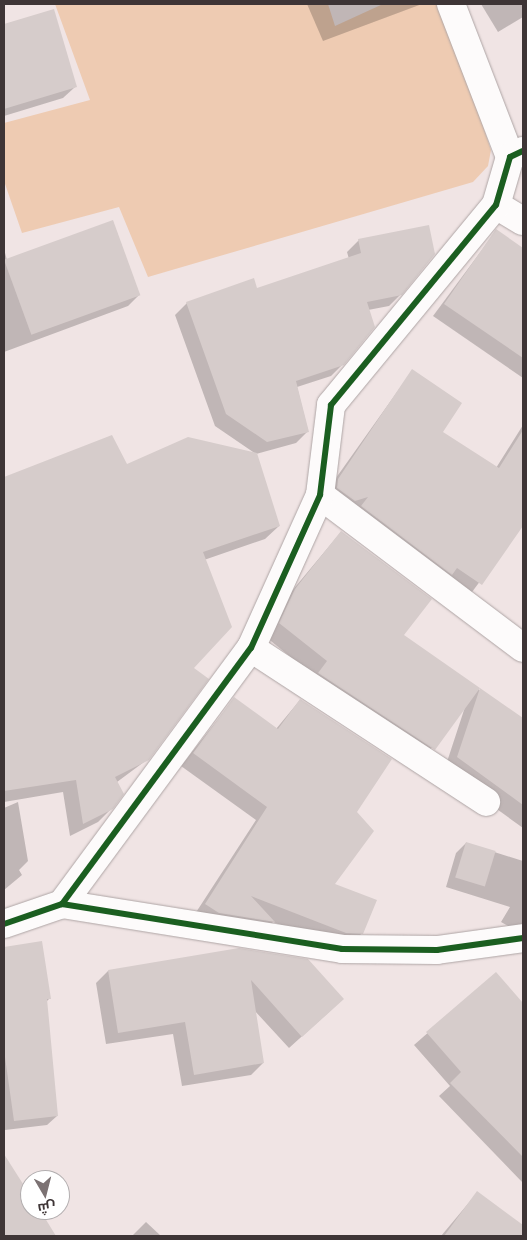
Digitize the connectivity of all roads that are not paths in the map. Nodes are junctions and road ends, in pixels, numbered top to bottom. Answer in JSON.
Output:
{"nodes":[{"id":1,"x":451,"y":4,"type":"edge"},
{"id":2,"x":517,"y":154,"type":"edge"},
{"id":3,"x":496,"y":205,"type":"junction"},
{"id":4,"x":523,"y":221,"type":"edge"},
{"id":5,"x":320,"y":496,"type":"junction"},
{"id":6,"x":251,"y":648,"type":"junction"},
{"id":7,"x":523,"y":648,"type":"edge"},
{"id":8,"x":486,"y":802,"type":"dead end"},
{"id":9,"x":62,"y":904,"type":"junction"},
{"id":10,"x":4,"y":924,"type":"edge"},
{"id":11,"x":517,"y":945,"type":"edge"}],
"edges":[{"from":1,"to":2,"type":"street"},
{"from":2,"to":3,"type":"street"},
{"from":3,"to":4,"type":"street"},
{"from":3,"to":5,"type":"street"},
{"from":5,"to":6,"type":"street"},
{"from":5,"to":7,"type":"street"},
{"from":6,"to":8,"type":"street"},
{"from":6,"to":9,"type":"street"},
{"from":9,"to":10,"type":"street"},
{"from":9,"to":11,"type":"street"}]}
